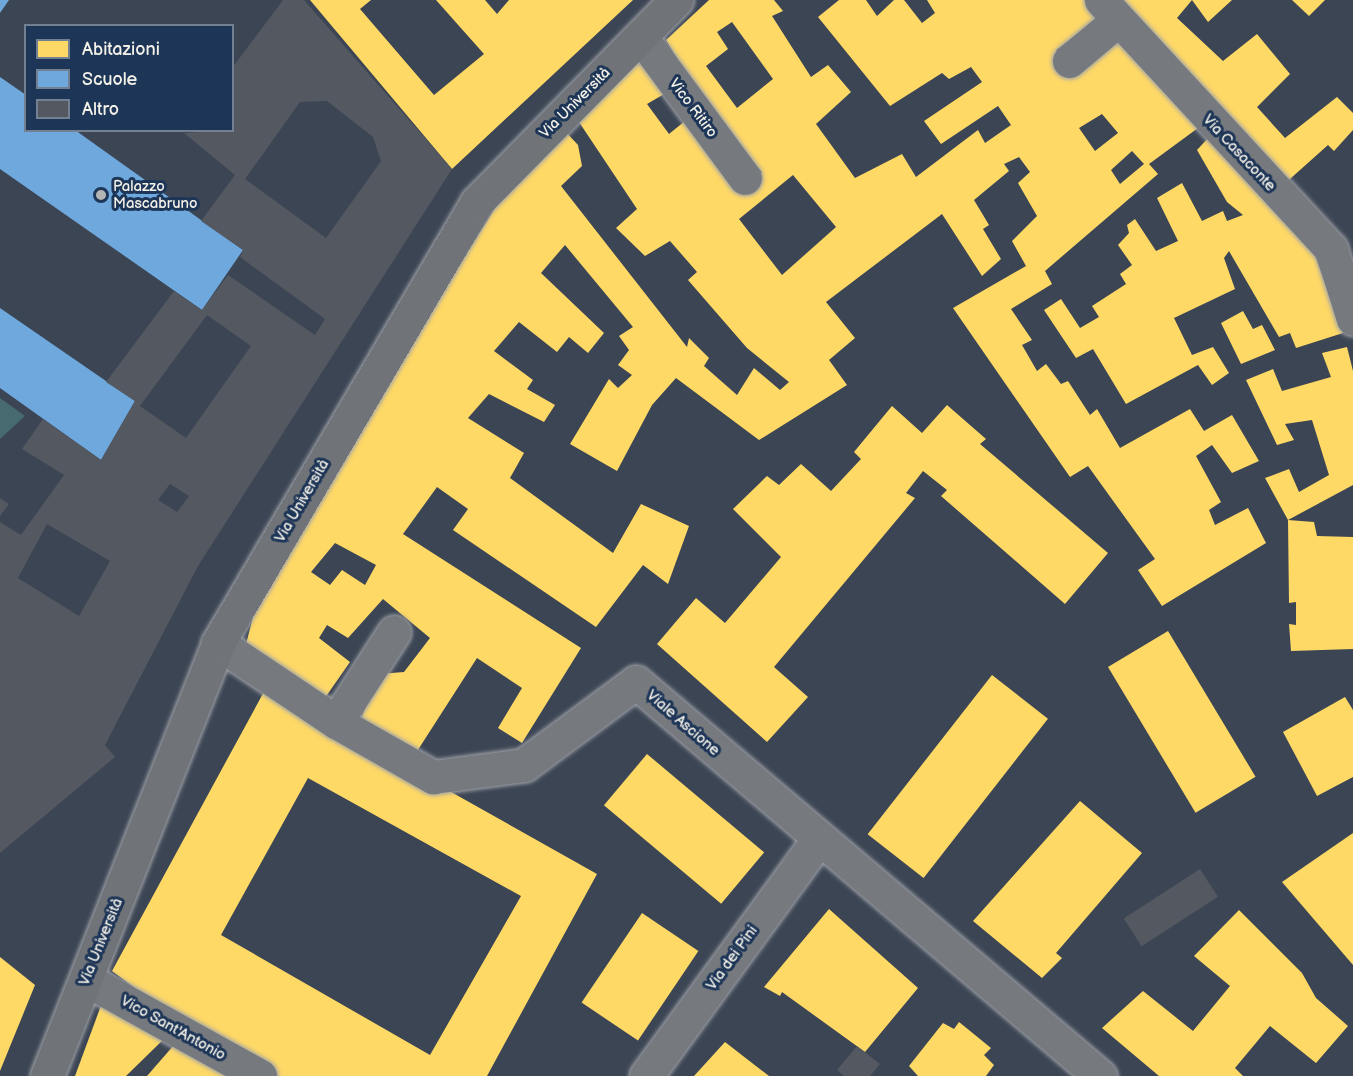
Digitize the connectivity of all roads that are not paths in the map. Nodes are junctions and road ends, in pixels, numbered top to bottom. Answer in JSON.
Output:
{"nodes":[{"id":1,"x":676,"y":0,"type":"edge"},
{"id":2,"x":1109,"y":10,"type":"edge"},
{"id":3,"x":641,"y":37,"type":"junction"},
{"id":4,"x":1069,"y":61,"type":"dead end"},
{"id":5,"x":745,"y":178,"type":"dead end"},
{"id":6,"x":1353,"y":319,"type":"edge"},
{"id":7,"x":394,"y":632,"type":"dead end"},
{"id":8,"x":218,"y":643,"type":"junction"},
{"id":9,"x":336,"y":722,"type":"junction"},
{"id":10,"x":818,"y":840,"type":"junction"},
{"id":11,"x":87,"y":980,"type":"junction"},
{"id":12,"x":47,"y":1076,"type":"edge"},
{"id":13,"x":260,"y":1076,"type":"edge"},
{"id":14,"x":646,"y":1076,"type":"edge"},
{"id":15,"x":1100,"y":1076,"type":"edge"}],
"edges":[{"from":1,"to":3,"type":"main road","name":"Via Università"},
{"from":2,"to":4,"type":"street"},
{"from":2,"to":6,"type":"street","name":"Via Casaconte"},
{"from":3,"to":5,"type":"street","name":"Vico Ritiro"},
{"from":3,"to":8,"type":"main road","name":"Via Università"},
{"from":7,"to":9,"type":"street"},
{"from":8,"to":9,"type":"street","name":"Viale Ascione"},
{"from":8,"to":11,"type":"main road","name":"Via Università"},
{"from":9,"to":10,"type":"street","name":"Viale Ascione"},
{"from":10,"to":14,"type":"street","name":"Via dei Pini"},
{"from":10,"to":15,"type":"street","name":"Viale Ascione"},
{"from":11,"to":12,"type":"main road","name":"Via Università"},
{"from":11,"to":13,"type":"street","name":"Vico Sant'Antonio"}]}
